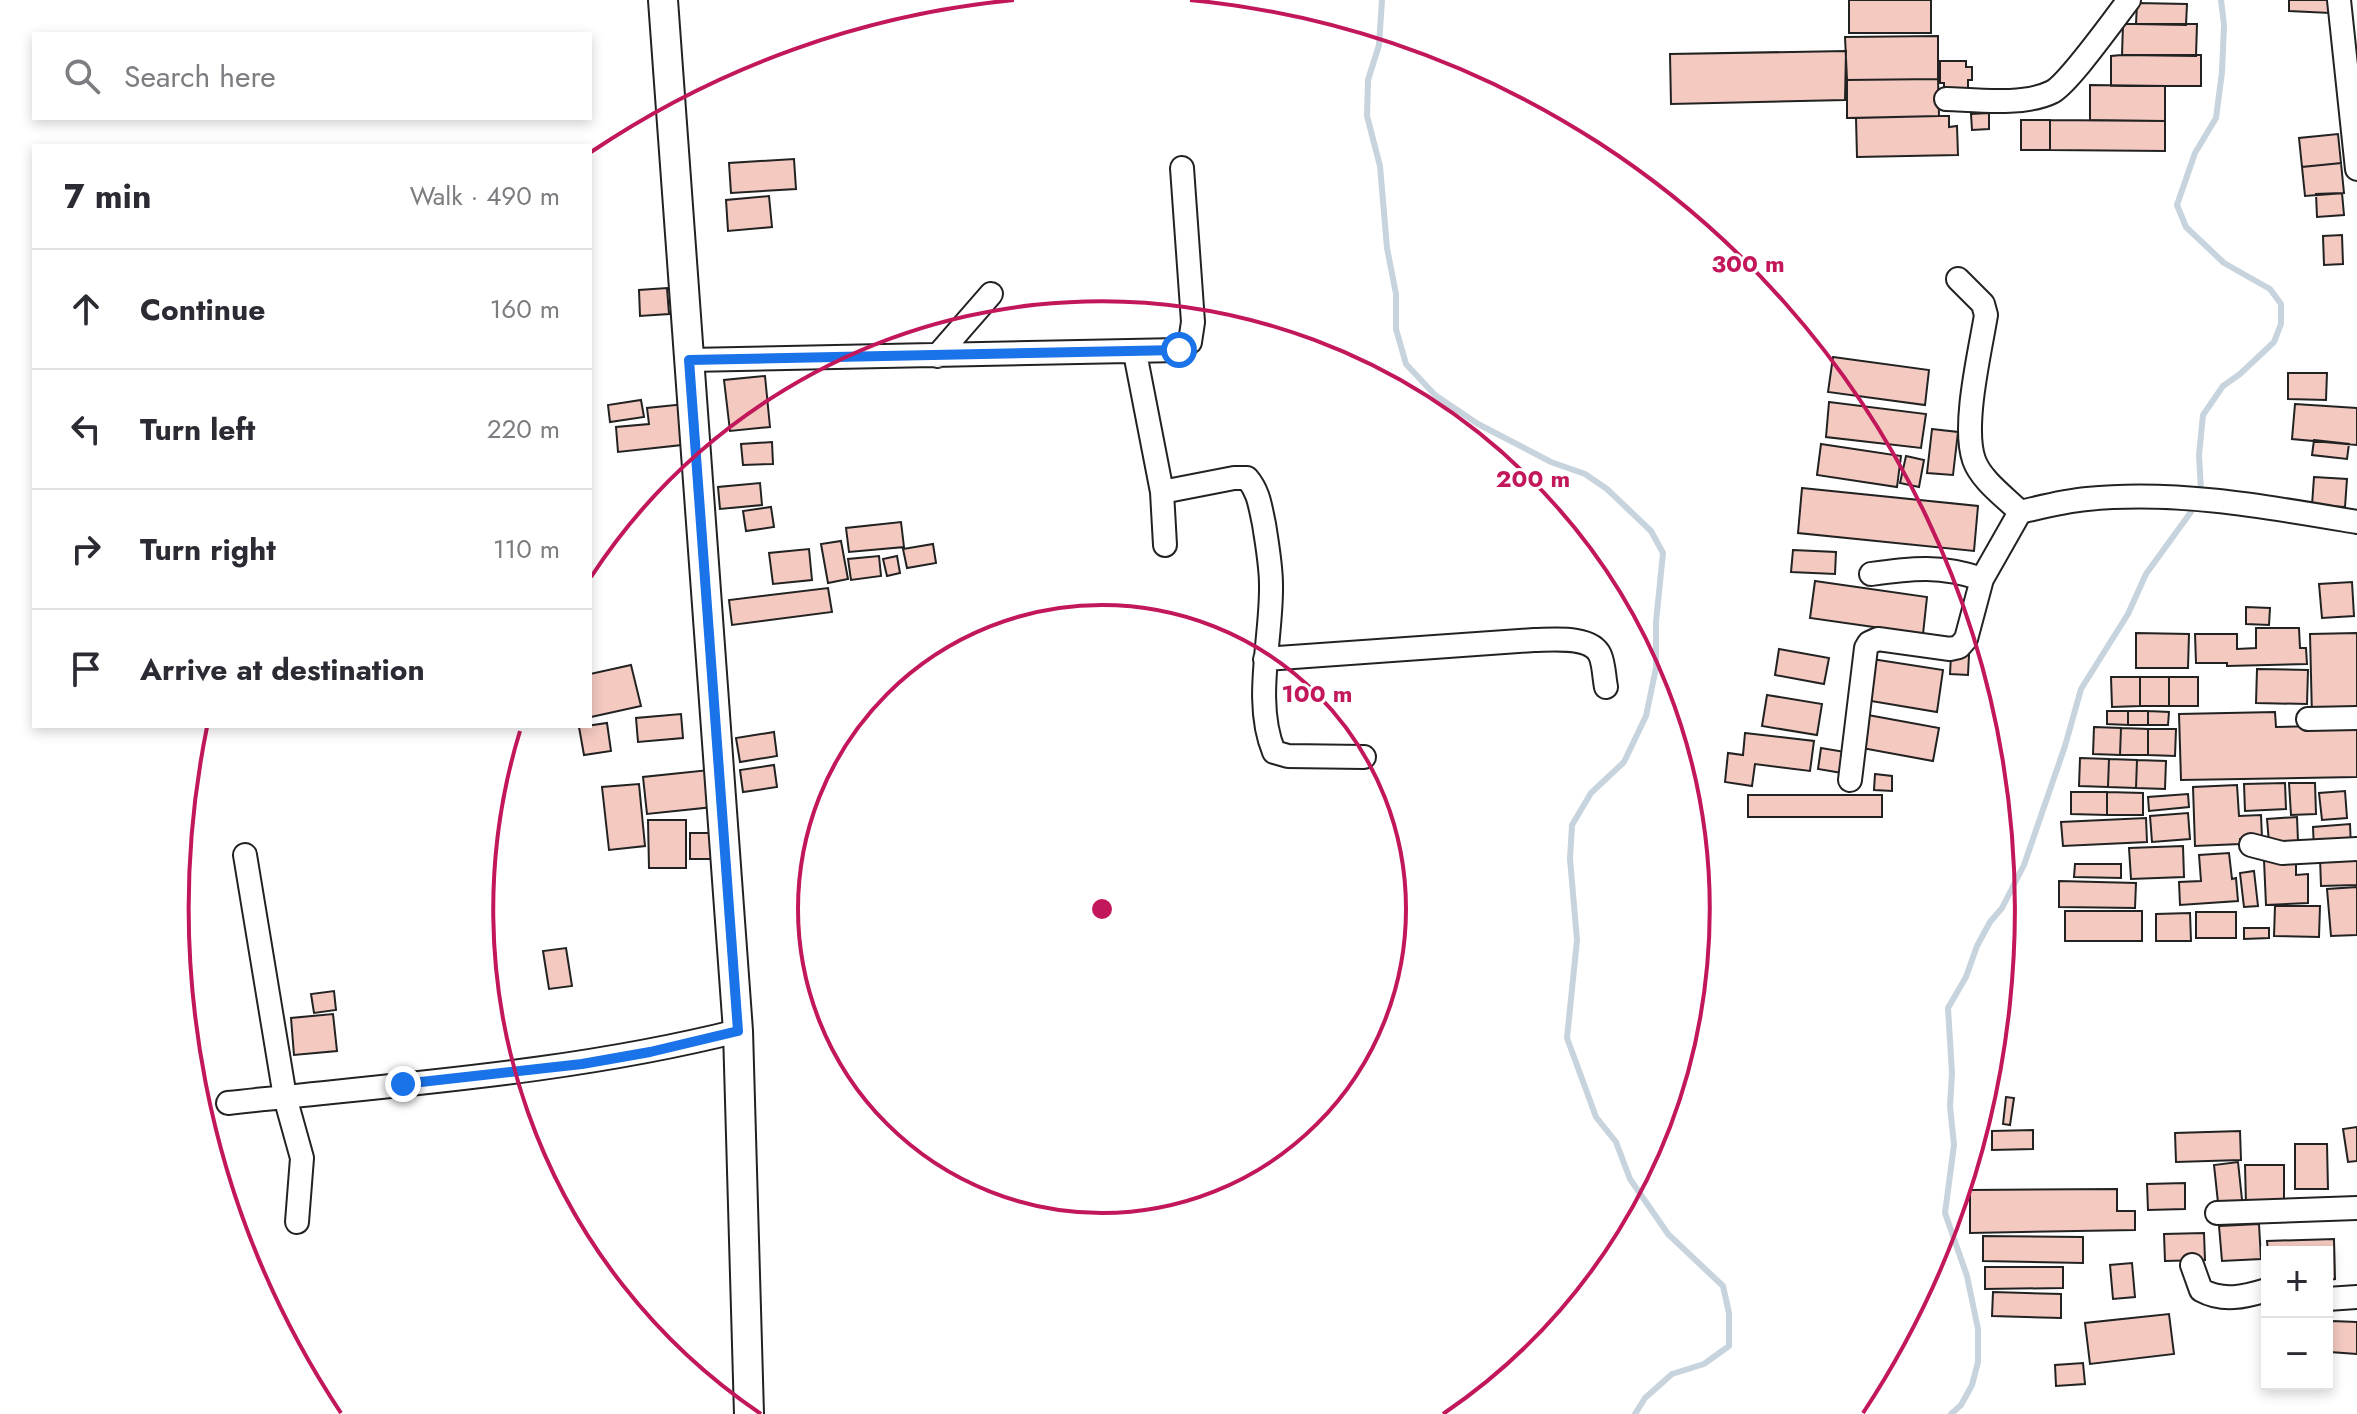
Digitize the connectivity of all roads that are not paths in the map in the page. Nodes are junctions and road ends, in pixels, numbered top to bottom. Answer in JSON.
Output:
{"nodes":[{"id":1,"x":663,"y":0,"type":"edge"},
{"id":2,"x":2129,"y":0,"type":"edge"},
{"id":3,"x":2339,"y":0,"type":"edge"},
{"id":4,"x":1946,"y":99,"type":"dead end"},
{"id":5,"x":1182,"y":168,"type":"dead end"},
{"id":6,"x":2357,"y":169,"type":"edge"},
{"id":7,"x":1958,"y":279,"type":"dead end"},
{"id":8,"x":991,"y":294,"type":"dead end"},
{"id":9,"x":1135,"y":353,"type":"junction"},
{"id":10,"x":937,"y":356,"type":"junction"},
{"id":11,"x":689,"y":360,"type":"junction"},
{"id":12,"x":1162,"y":492,"type":"junction"},
{"id":13,"x":2020,"y":512,"type":"junction"},
{"id":14,"x":2357,"y":522,"type":"edge"},
{"id":15,"x":1165,"y":545,"type":"dead end"},
{"id":16,"x":1871,"y":574,"type":"dead end"},
{"id":17,"x":1982,"y":579,"type":"junction"},
{"id":18,"x":1265,"y":659,"type":"junction"},
{"id":19,"x":1606,"y":687,"type":"dead end"},
{"id":20,"x":2357,"y":718,"type":"edge"},
{"id":21,"x":2308,"y":719,"type":"dead end"},
{"id":22,"x":1364,"y":757,"type":"dead end"},
{"id":23,"x":1850,"y":780,"type":"dead end"},
{"id":24,"x":2251,"y":845,"type":"dead end"},
{"id":25,"x":2357,"y":849,"type":"edge"},
{"id":26,"x":245,"y":855,"type":"dead end"},
{"id":27,"x":738,"y":1031,"type":"junction"},
{"id":28,"x":285,"y":1097,"type":"junction"},
{"id":29,"x":228,"y":1103,"type":"dead end"},
{"id":30,"x":2357,"y":1208,"type":"edge"},
{"id":31,"x":2217,"y":1213,"type":"dead end"},
{"id":32,"x":297,"y":1222,"type":"dead end"},
{"id":33,"x":2192,"y":1265,"type":"dead end"},
{"id":34,"x":2261,"y":1291,"type":"edge"},
{"id":35,"x":2357,"y":1297,"type":"edge"},
{"id":36,"x":2333,"y":1299,"type":"edge"},
{"id":37,"x":749,"y":1414,"type":"edge"}],
"edges":[{"from":1,"to":11,"type":"main road"},
{"from":2,"to":4,"type":"street"},
{"from":3,"to":6,"type":"street"},
{"from":5,"to":9,"type":"street"},
{"from":7,"to":13,"type":"street"},
{"from":8,"to":10,"type":"street"},
{"from":9,"to":10,"type":"street"},
{"from":9,"to":12,"type":"street"},
{"from":10,"to":11,"type":"street"},
{"from":11,"to":27,"type":"main road"},
{"from":12,"to":15,"type":"street"},
{"from":12,"to":18,"type":"street"},
{"from":13,"to":14,"type":"street"},
{"from":13,"to":17,"type":"street"},
{"from":16,"to":17,"type":"street"},
{"from":17,"to":23,"type":"street"},
{"from":18,"to":19,"type":"street"},
{"from":18,"to":22,"type":"street"},
{"from":20,"to":21,"type":"street"},
{"from":24,"to":25,"type":"street"},
{"from":26,"to":28,"type":"street"},
{"from":27,"to":28,"type":"street"},
{"from":27,"to":37,"type":"main road"},
{"from":28,"to":29,"type":"street"},
{"from":28,"to":32,"type":"street"},
{"from":30,"to":31,"type":"street"},
{"from":33,"to":34,"type":"street"},
{"from":35,"to":36,"type":"street"}]}
